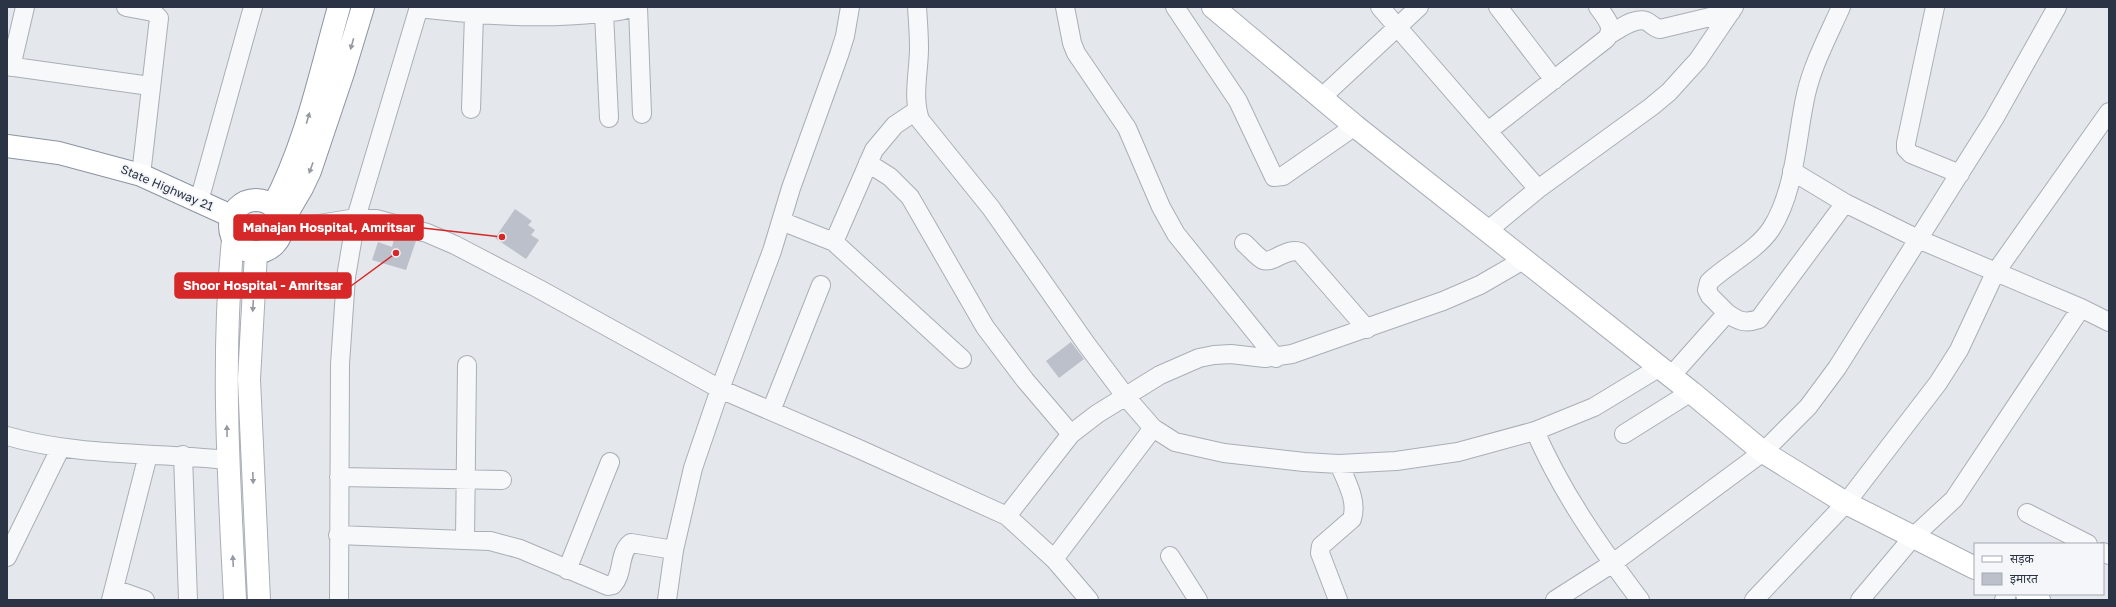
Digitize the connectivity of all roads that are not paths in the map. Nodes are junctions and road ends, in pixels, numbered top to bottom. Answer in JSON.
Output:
{"nodes":[{"id":1,"x":25,"y":7,"type":"edge"},
{"id":2,"x":126,"y":7,"type":"edge"},
{"id":3,"x":163,"y":7,"type":"edge"},
{"id":4,"x":254,"y":7,"type":"edge"},
{"id":5,"x":339,"y":7,"type":"edge"},
{"id":6,"x":363,"y":7,"type":"edge"},
{"id":7,"x":633,"y":7,"type":"edge"},
{"id":8,"x":638,"y":7,"type":"edge"},
{"id":9,"x":850,"y":7,"type":"edge"},
{"id":10,"x":917,"y":7,"type":"edge"},
{"id":11,"x":1065,"y":7,"type":"edge"},
{"id":12,"x":1175,"y":7,"type":"edge"},
{"id":13,"x":1213,"y":7,"type":"edge"},
{"id":14,"x":1380,"y":7,"type":"edge"},
{"id":15,"x":1419,"y":7,"type":"edge"},
{"id":16,"x":1498,"y":7,"type":"edge"},
{"id":17,"x":1598,"y":7,"type":"edge"},
{"id":18,"x":1841,"y":7,"type":"edge"},
{"id":19,"x":1935,"y":7,"type":"edge"},
{"id":20,"x":2057,"y":7,"type":"edge"},
{"id":21,"x":419,"y":8,"type":"edge"},
{"id":22,"x":1732,"y":10,"type":"edge"},
{"id":23,"x":604,"y":13,"type":"junction"},
{"id":24,"x":474,"y":14,"type":"junction"},
{"id":25,"x":159,"y":28,"type":"junction"},
{"id":26,"x":1397,"y":29,"type":"junction"},
{"id":27,"x":1610,"y":34,"type":"junction"},
{"id":28,"x":9,"y":66,"type":"edge"},
{"id":29,"x":1554,"y":80,"type":"junction"},
{"id":30,"x":150,"y":86,"type":"junction"},
{"id":31,"x":1322,"y":97,"type":"junction"},
{"id":32,"x":472,"y":109,"type":"dead end"},
{"id":33,"x":916,"y":111,"type":"junction"},
{"id":34,"x":2109,"y":112,"type":"edge"},
{"id":35,"x":642,"y":114,"type":"dead end"},
{"id":36,"x":609,"y":118,"type":"dead end"},
{"id":37,"x":1355,"y":126,"type":"junction"},
{"id":38,"x":1488,"y":131,"type":"junction"},
{"id":39,"x":7,"y":146,"type":"edge"},
{"id":40,"x":868,"y":163,"type":"junction"},
{"id":41,"x":1792,"y":171,"type":"junction"},
{"id":42,"x":1960,"y":174,"type":"junction"},
{"id":43,"x":141,"y":175,"type":"junction"},
{"id":44,"x":1538,"y":189,"type":"junction"},
{"id":45,"x":199,"y":201,"type":"junction"},
{"id":46,"x":1846,"y":203,"type":"junction"},
{"id":47,"x":231,"y":216,"type":"junction"},
{"id":48,"x":356,"y":218,"type":"junction"},
{"id":49,"x":279,"y":219,"type":"junction"},
{"id":50,"x":782,"y":221,"type":"junction"},
{"id":51,"x":1487,"y":231,"type":"junction"},
{"id":52,"x":1918,"y":239,"type":"junction"},
{"id":53,"x":233,"y":240,"type":"junction"},
{"id":54,"x":834,"y":242,"type":"junction"},
{"id":55,"x":1244,"y":243,"type":"dead end"},
{"id":56,"x":256,"y":253,"type":"junction"},
{"id":57,"x":1525,"y":259,"type":"junction"},
{"id":58,"x":1995,"y":273,"type":"junction"},
{"id":59,"x":821,"y":285,"type":"dead end"},
{"id":60,"x":2081,"y":308,"type":"junction"},
{"id":61,"x":1727,"y":313,"type":"junction"},
{"id":62,"x":2109,"y":322,"type":"edge"},
{"id":63,"x":1367,"y":329,"type":"junction"},
{"id":64,"x":1276,"y":358,"type":"junction"},
{"id":65,"x":962,"y":360,"type":"dead end"},
{"id":66,"x":467,"y":365,"type":"dead end"},
{"id":67,"x":1666,"y":372,"type":"junction"},
{"id":68,"x":720,"y":389,"type":"junction"},
{"id":69,"x":1691,"y":392,"type":"junction"},
{"id":70,"x":1126,"y":397,"type":"junction"},
{"id":71,"x":771,"y":411,"type":"junction"},
{"id":72,"x":1153,"y":428,"type":"junction"},
{"id":73,"x":1535,"y":431,"type":"junction"},
{"id":74,"x":1071,"y":434,"type":"junction"},
{"id":75,"x":1624,"y":434,"type":"dead end"},
{"id":76,"x":7,"y":436,"type":"edge"},
{"id":77,"x":60,"y":449,"type":"junction"},
{"id":78,"x":1763,"y":452,"type":"junction"},
{"id":79,"x":148,"y":455,"type":"junction"},
{"id":80,"x":183,"y":455,"type":"junction"},
{"id":81,"x":228,"y":460,"type":"junction"},
{"id":82,"x":610,"y":462,"type":"dead end"},
{"id":83,"x":1339,"y":464,"type":"junction"},
{"id":84,"x":339,"y":477,"type":"junction"},
{"id":85,"x":466,"y":480,"type":"junction"},
{"id":86,"x":502,"y":480,"type":"dead end"},
{"id":87,"x":1846,"y":503,"type":"junction"},
{"id":88,"x":2027,"y":513,"type":"dead end"},
{"id":89,"x":1007,"y":516,"type":"junction"},
{"id":90,"x":338,"y":535,"type":"junction"},
{"id":91,"x":1913,"y":537,"type":"junction"},
{"id":92,"x":464,"y":540,"type":"junction"},
{"id":93,"x":2086,"y":543,"type":"edge"},
{"id":94,"x":674,"y":550,"type":"junction"},
{"id":95,"x":1170,"y":556,"type":"dead end"},
{"id":96,"x":7,"y":558,"type":"edge"},
{"id":97,"x":1054,"y":559,"type":"junction"},
{"id":98,"x":1612,"y":563,"type":"junction"},
{"id":99,"x":1974,"y":568,"type":"edge"},
{"id":100,"x":567,"y":570,"type":"junction"},
{"id":101,"x":112,"y":594,"type":"edge"},
{"id":102,"x":2029,"y":595,"type":"edge"},
{"id":103,"x":146,"y":600,"type":"edge"},
{"id":104,"x":188,"y":600,"type":"edge"},
{"id":105,"x":235,"y":600,"type":"edge"},
{"id":106,"x":259,"y":600,"type":"edge"},
{"id":107,"x":340,"y":600,"type":"edge"},
{"id":108,"x":666,"y":600,"type":"edge"},
{"id":109,"x":1088,"y":600,"type":"edge"},
{"id":110,"x":1198,"y":600,"type":"edge"},
{"id":111,"x":1338,"y":600,"type":"edge"},
{"id":112,"x":1555,"y":600,"type":"edge"},
{"id":113,"x":1640,"y":600,"type":"edge"},
{"id":114,"x":1754,"y":600,"type":"edge"},
{"id":115,"x":1860,"y":600,"type":"edge"},
{"id":116,"x":2039,"y":600,"type":"edge"}],
"edges":[{"from":1,"to":28,"type":"street"},
{"from":2,"to":25,"type":"street"},
{"from":3,"to":25,"type":"street"},
{"from":4,"to":45,"type":"street"},
{"from":49,"to":5,"type":"main road","one_way":true},
{"from":6,"to":49,"type":"main road","one_way":true},
{"from":7,"to":23,"type":"street"},
{"from":8,"to":35,"type":"street"},
{"from":9,"to":50,"type":"street"},
{"from":10,"to":33,"type":"street"},
{"from":11,"to":64,"type":"street"},
{"from":12,"to":37,"type":"street"},
{"from":13,"to":31,"type":"main road"},
{"from":14,"to":26,"type":"street"},
{"from":15,"to":26,"type":"street"},
{"from":16,"to":29,"type":"street"},
{"from":17,"to":27,"type":"street"},
{"from":18,"to":41,"type":"street"},
{"from":19,"to":42,"type":"street"},
{"from":20,"to":42,"type":"street"},
{"from":21,"to":24,"type":"street"},
{"from":21,"to":48,"type":"street"},
{"from":22,"to":27,"type":"street"},
{"from":22,"to":44,"type":"street"},
{"from":23,"to":24,"type":"street"},
{"from":23,"to":36,"type":"street"},
{"from":24,"to":32,"type":"street"},
{"from":25,"to":30,"type":"street"},
{"from":26,"to":31,"type":"street"},
{"from":26,"to":38,"type":"street"},
{"from":27,"to":29,"type":"street"},
{"from":28,"to":30,"type":"street"},
{"from":29,"to":38,"type":"street"},
{"from":30,"to":43,"type":"street"},
{"from":31,"to":37,"type":"main road"},
{"from":33,"to":40,"type":"street"},
{"from":33,"to":70,"type":"street"},
{"from":34,"to":58,"type":"street"},
{"from":37,"to":51,"type":"main road"},
{"from":38,"to":44,"type":"street"},
{"from":39,"to":43,"type":"main road","name":"State Highway 21"},
{"from":40,"to":54,"type":"street"},
{"from":40,"to":74,"type":"street"},
{"from":41,"to":46,"type":"street"},
{"from":41,"to":61,"type":"street"},
{"from":42,"to":52,"type":"street"},
{"from":43,"to":45,"type":"main road","name":"State Highway 21"},
{"from":44,"to":51,"type":"street"},
{"from":45,"to":47,"type":"main road","name":"State Highway 21"},
{"from":46,"to":52,"type":"street"},
{"from":46,"to":61,"type":"street"},
{"from":47,"to":49,"type":"main road"},
{"from":47,"to":53,"type":"main road"},
{"from":48,"to":49,"type":"street"},
{"from":48,"to":68,"type":"street"},
{"from":48,"to":84,"type":"street"},
{"from":49,"to":56,"type":"main road"},
{"from":50,"to":54,"type":"street"},
{"from":50,"to":68,"type":"street"},
{"from":51,"to":57,"type":"main road"},
{"from":52,"to":58,"type":"street"},
{"from":52,"to":78,"type":"street"},
{"from":53,"to":56,"type":"main road"},
{"from":81,"to":53,"type":"main road","one_way":true},
{"from":54,"to":65,"type":"street"},
{"from":55,"to":63,"type":"street"},
{"from":56,"to":106,"type":"main road","one_way":true},
{"from":57,"to":63,"type":"street"},
{"from":57,"to":67,"type":"main road"},
{"from":58,"to":60,"type":"street"},
{"from":58,"to":87,"type":"street"},
{"from":59,"to":71,"type":"street"},
{"from":60,"to":62,"type":"street"},
{"from":60,"to":91,"type":"street"},
{"from":61,"to":67,"type":"street"},
{"from":63,"to":64,"type":"street"},
{"from":64,"to":70,"type":"street"},
{"from":66,"to":85,"type":"street"},
{"from":67,"to":69,"type":"main road"},
{"from":67,"to":73,"type":"street"},
{"from":68,"to":71,"type":"street"},
{"from":68,"to":94,"type":"street"},
{"from":69,"to":75,"type":"street"},
{"from":69,"to":78,"type":"main road"},
{"from":70,"to":72,"type":"street"},
{"from":70,"to":74,"type":"street"},
{"from":71,"to":89,"type":"street"},
{"from":72,"to":83,"type":"street"},
{"from":72,"to":97,"type":"street"},
{"from":73,"to":83,"type":"street"},
{"from":73,"to":98,"type":"street"},
{"from":74,"to":89,"type":"street"},
{"from":76,"to":77,"type":"street"},
{"from":77,"to":79,"type":"street"},
{"from":77,"to":96,"type":"street"},
{"from":78,"to":87,"type":"main road"},
{"from":78,"to":98,"type":"street"},
{"from":79,"to":80,"type":"street"},
{"from":79,"to":101,"type":"street"},
{"from":80,"to":81,"type":"street"},
{"from":80,"to":104,"type":"street"},
{"from":105,"to":81,"type":"main road","one_way":true},
{"from":82,"to":100,"type":"street"},
{"from":83,"to":111,"type":"street"},
{"from":84,"to":85,"type":"street"},
{"from":84,"to":90,"type":"street"},
{"from":85,"to":86,"type":"street"},
{"from":85,"to":92,"type":"street"},
{"from":87,"to":91,"type":"main road"},
{"from":87,"to":114,"type":"street"},
{"from":88,"to":93,"type":"street"},
{"from":89,"to":97,"type":"street"},
{"from":90,"to":92,"type":"street"},
{"from":90,"to":107,"type":"street"},
{"from":91,"to":99,"type":"main road"},
{"from":91,"to":115,"type":"street"},
{"from":92,"to":100,"type":"street"},
{"from":94,"to":100,"type":"street"},
{"from":94,"to":108,"type":"street"},
{"from":95,"to":110,"type":"street"},
{"from":97,"to":109,"type":"street"},
{"from":98,"to":112,"type":"street"},
{"from":98,"to":113,"type":"street"},
{"from":101,"to":103,"type":"street"},
{"from":102,"to":116,"type":"main road"}]}
